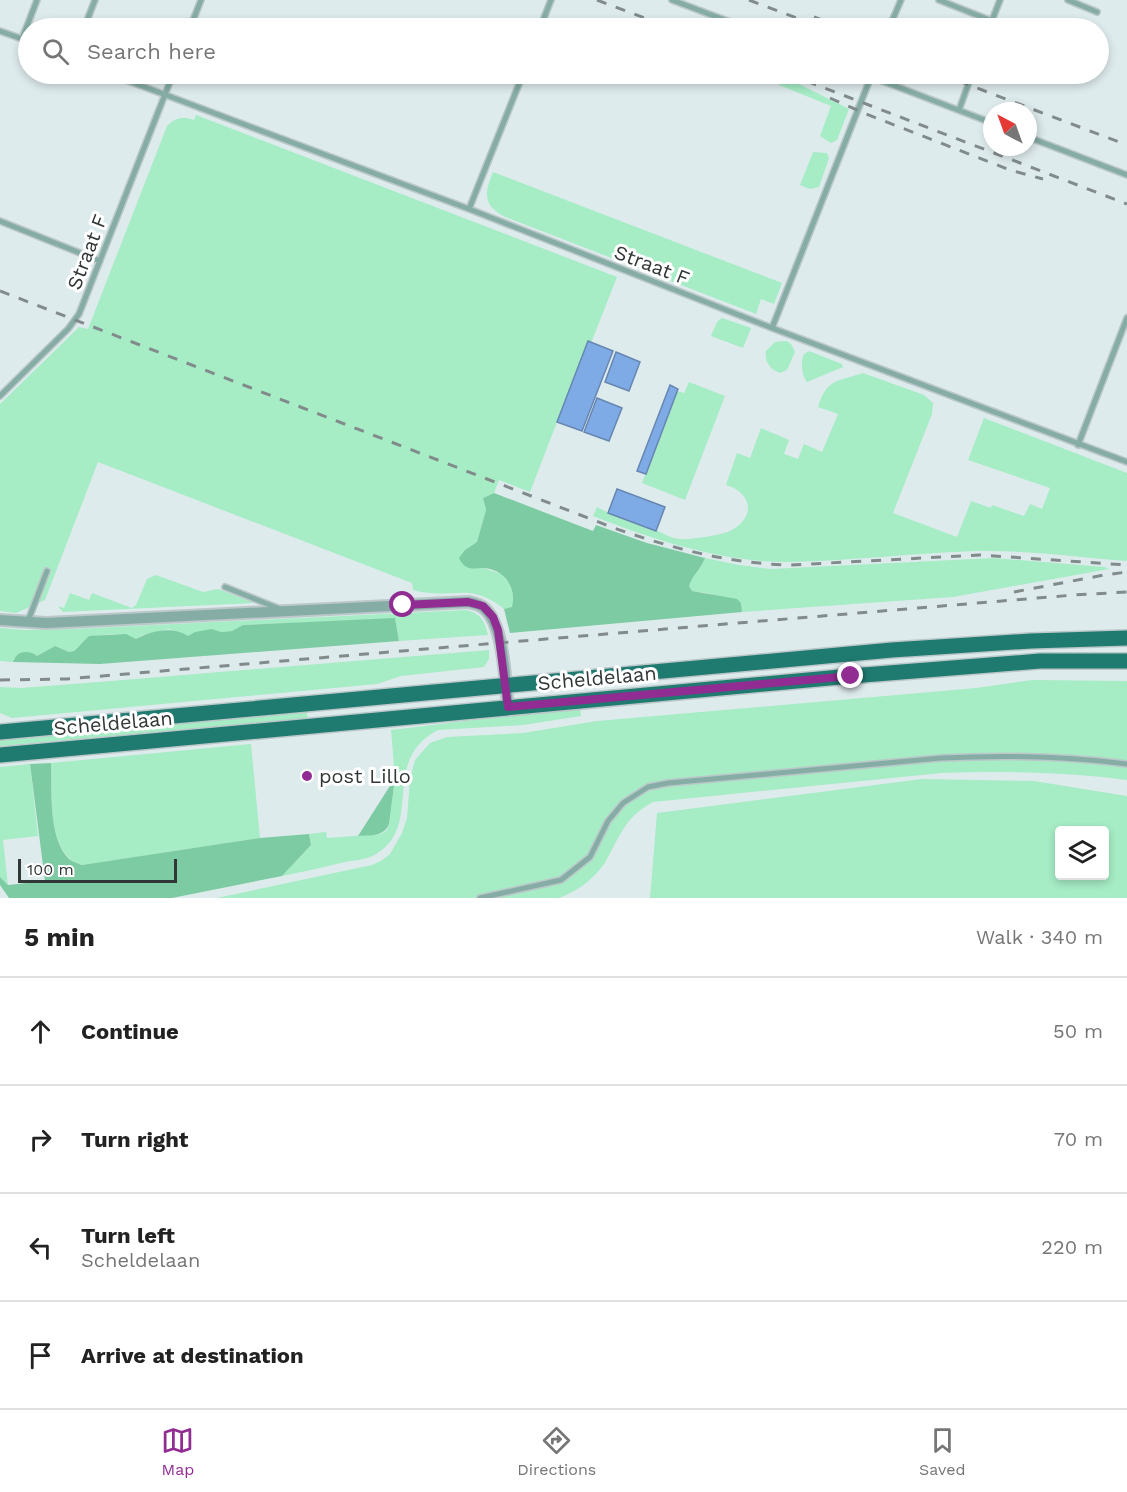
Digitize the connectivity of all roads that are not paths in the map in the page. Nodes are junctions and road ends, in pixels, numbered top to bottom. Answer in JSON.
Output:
{"nodes":[{"id":1,"x":37,"y":0,"type":"edge"},
{"id":2,"x":95,"y":0,"type":"edge"},
{"id":3,"x":201,"y":0,"type":"edge"},
{"id":4,"x":551,"y":0,"type":"edge"},
{"id":5,"x":672,"y":0,"type":"edge"},
{"id":6,"x":901,"y":0,"type":"edge"},
{"id":7,"x":939,"y":0,"type":"edge"},
{"id":8,"x":1000,"y":0,"type":"edge"},
{"id":9,"x":1068,"y":0,"type":"edge"},
{"id":10,"x":1097,"y":12,"type":"dead end"},
{"id":11,"x":32,"y":18,"type":"edge"},
{"id":12,"x":88,"y":18,"type":"edge"},
{"id":13,"x":194,"y":18,"type":"edge"},
{"id":14,"x":544,"y":18,"type":"edge"},
{"id":15,"x":720,"y":18,"type":"edge"},
{"id":16,"x":893,"y":18,"type":"edge"},
{"id":17,"x":984,"y":18,"type":"edge"},
{"id":18,"x":993,"y":18,"type":"edge"},
{"id":19,"x":0,"y":31,"type":"edge"},
{"id":20,"x":18,"y":37,"type":"edge"},
{"id":21,"x":136,"y":84,"type":"edge"},
{"id":22,"x":169,"y":84,"type":"edge"},
{"id":23,"x":519,"y":84,"type":"edge"},
{"id":24,"x":867,"y":84,"type":"edge"},
{"id":25,"x":893,"y":84,"type":"edge"},
{"id":26,"x":968,"y":84,"type":"edge"},
{"id":27,"x":165,"y":95,"type":"junction"},
{"id":28,"x":958,"y":110,"type":"junction"},
{"id":29,"x":983,"y":120,"type":"edge"},
{"id":30,"x":1037,"y":140,"type":"edge"},
{"id":31,"x":1127,"y":175,"type":"edge"},
{"id":32,"x":469,"y":209,"type":"junction"},
{"id":33,"x":0,"y":221,"type":"edge"},
{"id":34,"x":100,"y":261,"type":"junction"},
{"id":35,"x":1127,"y":318,"type":"edge"},
{"id":36,"x":772,"y":328,"type":"junction"},
{"id":37,"x":0,"y":396,"type":"edge"},
{"id":38,"x":1078,"y":445,"type":"junction"},
{"id":39,"x":1127,"y":462,"type":"edge"},
{"id":40,"x":47,"y":571,"type":"dead end"},
{"id":41,"x":225,"y":587,"type":"dead end"},
{"id":42,"x":284,"y":611,"type":"junction"},
{"id":43,"x":0,"y":620,"type":"edge"},
{"id":44,"x":27,"y":622,"type":"junction"},
{"id":45,"x":1127,"y":638,"type":"edge"},
{"id":46,"x":1127,"y":661,"type":"edge"},
{"id":47,"x":506,"y":684,"type":"junction"},
{"id":48,"x":508,"y":707,"type":"junction"},
{"id":49,"x":0,"y":732,"type":"edge"},
{"id":50,"x":0,"y":755,"type":"edge"},
{"id":51,"x":1127,"y":764,"type":"edge"},
{"id":52,"x":480,"y":898,"type":"edge"}],
"edges":[{"from":1,"to":11,"type":"lane"},
{"from":2,"to":12,"type":"lane"},
{"from":3,"to":13,"type":"lane"},
{"from":4,"to":14,"type":"lane"},
{"from":5,"to":15,"type":"lane"},
{"from":6,"to":16,"type":"lane"},
{"from":7,"to":17,"type":"lane"},
{"from":8,"to":18,"type":"lane"},
{"from":9,"to":10,"type":"lane"},
{"from":19,"to":20,"type":"lane"},
{"from":21,"to":27,"type":"lane","name":"Straat F"},
{"from":22,"to":27,"type":"lane"},
{"from":23,"to":32,"type":"lane"},
{"from":24,"to":36,"type":"lane"},
{"from":25,"to":28,"type":"lane"},
{"from":26,"to":28,"type":"lane"},
{"from":27,"to":32,"type":"lane","name":"Straat F"},
{"from":27,"to":34,"type":"lane","name":"Straat F"},
{"from":28,"to":29,"type":"lane"},
{"from":30,"to":31,"type":"lane"},
{"from":32,"to":36,"type":"lane","name":"Straat F"},
{"from":33,"to":34,"type":"lane"},
{"from":34,"to":37,"type":"lane","name":"Straat F"},
{"from":35,"to":38,"type":"lane"},
{"from":36,"to":38,"type":"lane","name":"Straat F"},
{"from":38,"to":39,"type":"lane","name":"Straat F"},
{"from":40,"to":44,"type":"lane"},
{"from":41,"to":42,"type":"lane"},
{"from":42,"to":44,"type":"street"},
{"from":42,"to":47,"type":"street"},
{"from":43,"to":44,"type":"street"},
{"from":45,"to":47,"type":"main road","name":"Scheldelaan"},
{"from":46,"to":48,"type":"main road","name":"Scheldelaan"},
{"from":47,"to":48,"type":"street"},
{"from":47,"to":49,"type":"main road","name":"Scheldelaan"},
{"from":48,"to":50,"type":"main road","name":"Scheldelaan"},
{"from":51,"to":52,"type":"lane"}]}
